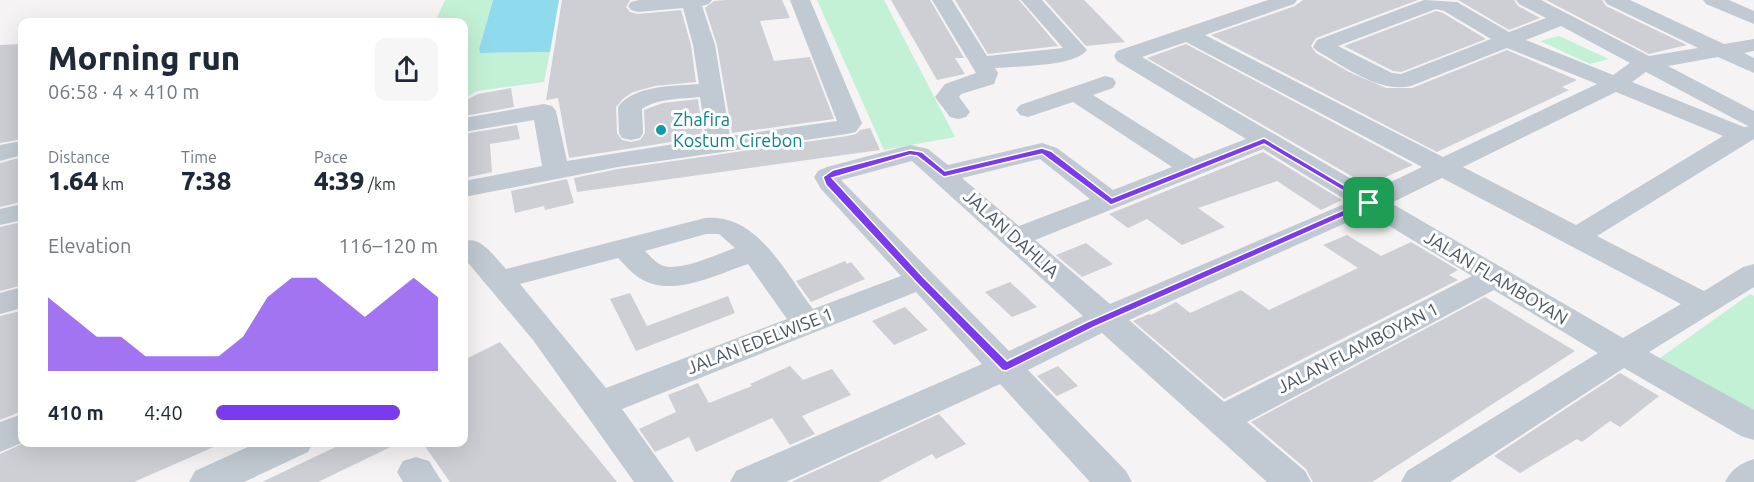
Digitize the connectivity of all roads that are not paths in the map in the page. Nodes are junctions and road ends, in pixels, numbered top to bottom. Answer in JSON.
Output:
{"nodes":[{"id":1,"x":694,"y":0,"type":"edge"},
{"id":2,"x":800,"y":0,"type":"edge"},
{"id":3,"x":942,"y":0,"type":"edge"},
{"id":4,"x":1031,"y":0,"type":"edge"},
{"id":5,"x":1287,"y":0,"type":"edge"},
{"id":6,"x":1526,"y":0,"type":"edge"},
{"id":7,"x":1614,"y":0,"type":"edge"},
{"id":8,"x":1713,"y":0,"type":"edge"},
{"id":9,"x":638,"y":6,"type":"dead end"},
{"id":10,"x":1754,"y":18,"type":"edge"},
{"id":11,"x":1562,"y":19,"type":"junction"},
{"id":12,"x":1187,"y":34,"type":"junction"},
{"id":13,"x":1509,"y":41,"type":"junction"},
{"id":14,"x":1754,"y":45,"type":"edge"},
{"id":15,"x":1720,"y":50,"type":"junction"},
{"id":16,"x":981,"y":63,"type":"junction"},
{"id":17,"x":1645,"y":63,"type":"junction"},
{"id":18,"x":1754,"y":66,"type":"edge"},
{"id":19,"x":1106,"y":83,"type":"dead end"},
{"id":20,"x":1615,"y":84,"type":"junction"},
{"id":21,"x":712,"y":89,"type":"junction"},
{"id":22,"x":1075,"y":93,"type":"junction"},
{"id":23,"x":1028,"y":110,"type":"dead end"},
{"id":24,"x":958,"y":112,"type":"dead end"},
{"id":25,"x":468,"y":124,"type":"edge"},
{"id":26,"x":1750,"y":129,"type":"edge"},
{"id":27,"x":632,"y":133,"type":"dead end"},
{"id":28,"x":1264,"y":140,"type":"junction"},
{"id":29,"x":719,"y":144,"type":"junction"},
{"id":30,"x":18,"y":149,"type":"edge"},
{"id":31,"x":0,"y":153,"type":"edge"},
{"id":32,"x":1442,"y":168,"type":"junction"},
{"id":33,"x":1192,"y":169,"type":"junction"},
{"id":34,"x":556,"y":171,"type":"junction"},
{"id":35,"x":944,"y":174,"type":"junction"},
{"id":36,"x":468,"y":188,"type":"edge"},
{"id":37,"x":1111,"y":202,"type":"junction"},
{"id":38,"x":1369,"y":203,"type":"junction"},
{"id":39,"x":18,"y":213,"type":"edge"},
{"id":40,"x":0,"y":217,"type":"edge"},
{"id":41,"x":1576,"y":237,"type":"junction"},
{"id":42,"x":1015,"y":238,"type":"junction"},
{"id":43,"x":470,"y":248,"type":"dead end"},
{"id":44,"x":625,"y":248,"type":"junction"},
{"id":45,"x":753,"y":252,"type":"junction"},
{"id":46,"x":1495,"y":277,"type":"junction"},
{"id":47,"x":1751,"y":279,"type":"edge"},
{"id":48,"x":500,"y":280,"type":"junction"},
{"id":49,"x":919,"y":280,"type":"junction"},
{"id":50,"x":18,"y":298,"type":"edge"},
{"id":51,"x":0,"y":304,"type":"edge"},
{"id":52,"x":1705,"y":304,"type":"junction"},
{"id":53,"x":1106,"y":318,"type":"junction"},
{"id":54,"x":806,"y":323,"type":"junction"},
{"id":55,"x":1623,"y":353,"type":"junction"},
{"id":56,"x":1006,"y":367,"type":"junction"},
{"id":57,"x":600,"y":404,"type":"junction"},
{"id":58,"x":1222,"y":419,"type":"junction"},
{"id":59,"x":1754,"y":426,"type":"edge"},
{"id":60,"x":18,"y":430,"type":"edge"},
{"id":61,"x":0,"y":438,"type":"edge"},
{"id":62,"x":284,"y":447,"type":"edge"},
{"id":63,"x":1754,"y":474,"type":"edge"},
{"id":64,"x":1110,"y":481,"type":"edge"},
{"id":65,"x":208,"y":482,"type":"edge"},
{"id":66,"x":655,"y":482,"type":"edge"},
{"id":67,"x":749,"y":482,"type":"edge"},
{"id":68,"x":1292,"y":482,"type":"edge"},
{"id":69,"x":1420,"y":482,"type":"edge"},
{"id":70,"x":1744,"y":482,"type":"edge"}],
"edges":[{"from":1,"to":9,"type":"street"},
{"from":1,"to":21,"type":"street"},
{"from":2,"to":29,"type":"street"},
{"from":3,"to":16,"type":"street"},
{"from":4,"to":16,"type":"street"},
{"from":5,"to":12,"type":"street"},
{"from":6,"to":11,"type":"street"},
{"from":7,"to":15,"type":"street"},
{"from":8,"to":10,"type":"street"},
{"from":11,"to":13,"type":"street"},
{"from":11,"to":17,"type":"street"},
{"from":12,"to":28,"type":"street","name":"JALAN FLAMBOYAN"},
{"from":12,"to":32,"type":"street"},
{"from":13,"to":13,"type":"street"},
{"from":13,"to":20,"type":"street"},
{"from":14,"to":15,"type":"street"},
{"from":15,"to":17,"type":"street"},
{"from":15,"to":18,"type":"street"},
{"from":16,"to":24,"type":"street"},
{"from":17,"to":20,"type":"street"},
{"from":17,"to":26,"type":"street"},
{"from":19,"to":22,"type":"street"},
{"from":20,"to":26,"type":"street"},
{"from":20,"to":32,"type":"street"},
{"from":21,"to":27,"type":"street"},
{"from":21,"to":29,"type":"street"},
{"from":22,"to":23,"type":"street"},
{"from":22,"to":33,"type":"street"},
{"from":25,"to":34,"type":"street"},
{"from":26,"to":41,"type":"street"},
{"from":28,"to":33,"type":"street"},
{"from":28,"to":38,"type":"street","name":"JALAN FLAMBOYAN"},
{"from":29,"to":34,"type":"street"},
{"from":30,"to":31,"type":"street"},
{"from":32,"to":38,"type":"street"},
{"from":32,"to":41,"type":"street"},
{"from":33,"to":37,"type":"street"},
{"from":34,"to":36,"type":"street"},
{"from":35,"to":37,"type":"street"},
{"from":35,"to":42,"type":"street","name":"JALAN DAHLIA"},
{"from":35,"to":49,"type":"street","name":"JALAN DAHLIA"},
{"from":37,"to":42,"type":"street"},
{"from":38,"to":46,"type":"street","name":"JALAN FLAMBOYAN"},
{"from":38,"to":53,"type":"street"},
{"from":39,"to":40,"type":"street"},
{"from":41,"to":52,"type":"street"},
{"from":42,"to":53,"type":"street","name":"JALAN DAHLIA"},
{"from":43,"to":48,"type":"street"},
{"from":44,"to":45,"type":"street"},
{"from":44,"to":45,"type":"street"},
{"from":44,"to":48,"type":"street"},
{"from":45,"to":54,"type":"street"},
{"from":46,"to":55,"type":"street","name":"JALAN FLAMBOYAN"},
{"from":46,"to":58,"type":"street","name":"JALAN FLAMBOYAN 1"},
{"from":47,"to":52,"type":"street"},
{"from":48,"to":57,"type":"street"},
{"from":49,"to":54,"type":"street","name":"JALAN EDELWISE 1"},
{"from":49,"to":56,"type":"street"},
{"from":50,"to":51,"type":"street"},
{"from":52,"to":55,"type":"street"},
{"from":53,"to":56,"type":"street"},
{"from":53,"to":58,"type":"street","name":"JALAN DAHLIA"},
{"from":54,"to":57,"type":"street","name":"JALAN EDELWISE 1"},
{"from":55,"to":59,"type":"street","name":"JALAN FLAMBOYAN"},
{"from":55,"to":69,"type":"street"},
{"from":56,"to":64,"type":"street"},
{"from":56,"to":67,"type":"street"},
{"from":57,"to":66,"type":"street"},
{"from":58,"to":68,"type":"street","name":"JALAN DAHLIA"},
{"from":60,"to":61,"type":"street"},
{"from":62,"to":65,"type":"street"},
{"from":63,"to":70,"type":"street"}]}
